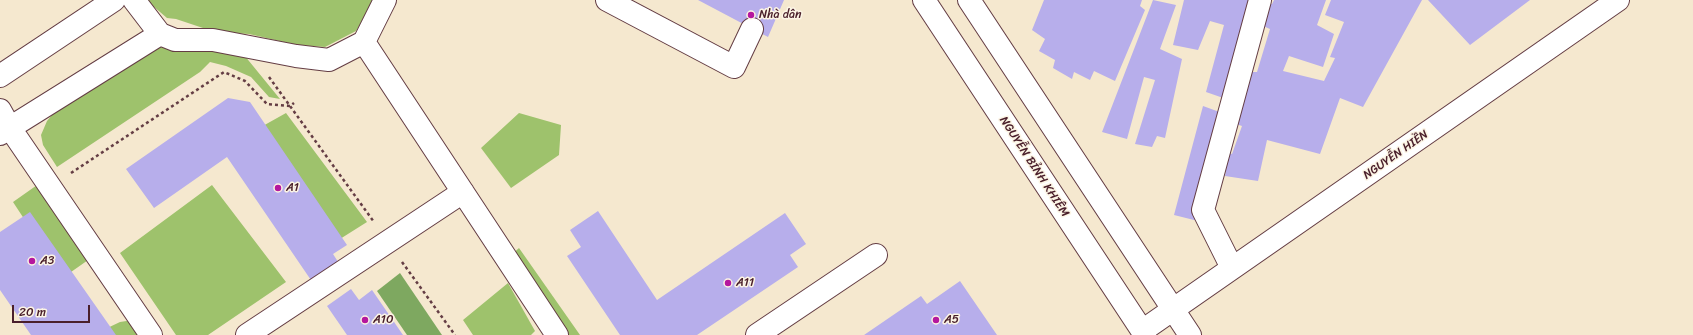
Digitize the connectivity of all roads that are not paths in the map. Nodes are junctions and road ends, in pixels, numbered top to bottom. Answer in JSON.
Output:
{"nodes":[{"id":1,"x":114,"y":0,"type":"edge"},
{"id":2,"x":134,"y":0,"type":"edge"},
{"id":3,"x":385,"y":0,"type":"edge"},
{"id":4,"x":607,"y":0,"type":"edge"},
{"id":5,"x":924,"y":0,"type":"edge"},
{"id":6,"x":969,"y":0,"type":"edge"},
{"id":7,"x":1260,"y":0,"type":"edge"},
{"id":8,"x":1618,"y":0,"type":"edge"},
{"id":9,"x":752,"y":29,"type":"dead end"},
{"id":10,"x":160,"y":34,"type":"junction"},
{"id":11,"x":364,"y":42,"type":"junction"},
{"id":12,"x":0,"y":76,"type":"edge"},
{"id":13,"x":3,"y":124,"type":"edge"},
{"id":14,"x":463,"y":192,"type":"junction"},
{"id":15,"x":876,"y":255,"type":"dead end"},
{"id":16,"x":1232,"y":268,"type":"junction"},
{"id":17,"x":1173,"y":309,"type":"junction"},
{"id":18,"x":1144,"y":333,"type":"edge"},
{"id":19,"x":150,"y":335,"type":"edge"},
{"id":20,"x":247,"y":335,"type":"edge"},
{"id":21,"x":557,"y":335,"type":"edge"},
{"id":22,"x":757,"y":335,"type":"edge"},
{"id":23,"x":1190,"y":335,"type":"edge"}],
"edges":[{"from":1,"to":12,"type":"street"},
{"from":2,"to":10,"type":"street"},
{"from":3,"to":11,"type":"street"},
{"from":4,"to":9,"type":"street"},
{"from":5,"to":18,"type":"street","name":"NGUYỄN BỈNH KHIÊM"},
{"from":6,"to":17,"type":"street"},
{"from":7,"to":16,"type":"street"},
{"from":8,"to":16,"type":"street","name":"NGUYỄN HIỀN"},
{"from":10,"to":11,"type":"street"},
{"from":10,"to":13,"type":"street"},
{"from":11,"to":14,"type":"street"},
{"from":13,"to":19,"type":"street"},
{"from":14,"to":20,"type":"street"},
{"from":14,"to":21,"type":"street"},
{"from":15,"to":22,"type":"street"},
{"from":16,"to":17,"type":"street","name":"NGUYỄN HIỀN"},
{"from":17,"to":18,"type":"street","name":"NGUYỄN HIỀN"},
{"from":17,"to":23,"type":"street"}]}
